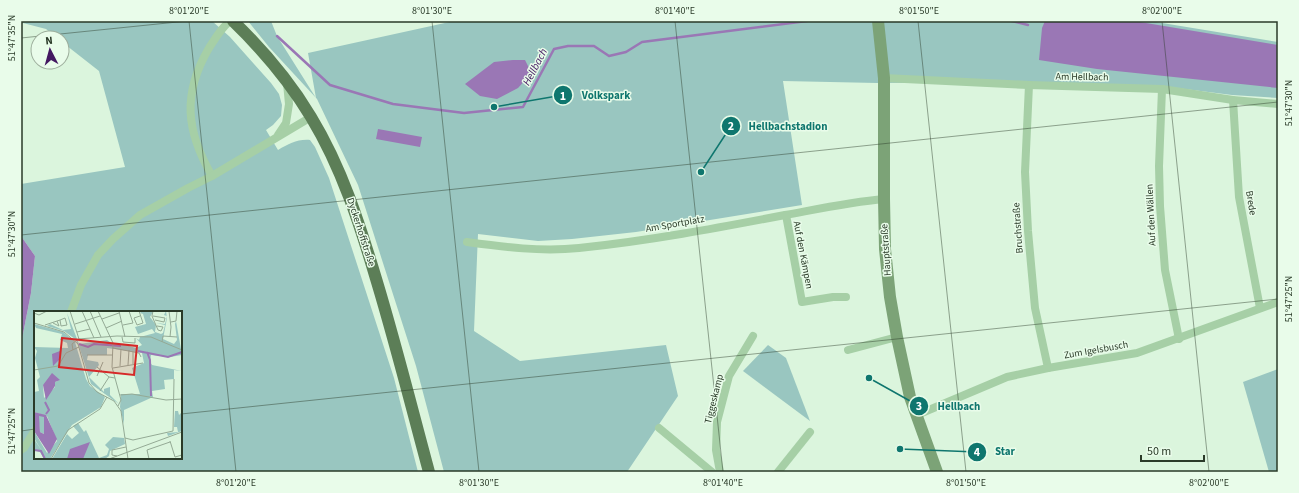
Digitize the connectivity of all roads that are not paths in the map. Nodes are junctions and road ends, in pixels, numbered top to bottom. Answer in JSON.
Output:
{"nodes":[{"id":1,"x":230,"y":21,"type":"edge"},
{"id":2,"x":233,"y":21,"type":"edge"},
{"id":3,"x":878,"y":24,"type":"edge"},
{"id":4,"x":884,"y":78,"type":"junction"},
{"id":5,"x":287,"y":83,"type":"junction"},
{"id":6,"x":1029,"y":86,"type":"junction"},
{"id":7,"x":1162,"y":89,"type":"junction"},
{"id":8,"x":1233,"y":100,"type":"junction"},
{"id":9,"x":1278,"y":104,"type":"edge"},
{"id":10,"x":311,"y":117,"type":"junction"},
{"id":11,"x":277,"y":137,"type":"junction"},
{"id":12,"x":212,"y":176,"type":"junction"},
{"id":13,"x":884,"y":199,"type":"junction"},
{"id":14,"x":786,"y":215,"type":"junction"},
{"id":15,"x":467,"y":242,"type":"dead end"},
{"id":16,"x":846,"y":297,"type":"dead end"},
{"id":17,"x":1278,"y":302,"type":"edge"},
{"id":18,"x":1260,"y":308,"type":"junction"},
{"id":19,"x":71,"y":311,"type":"edge"},
{"id":20,"x":753,"y":336,"type":"dead end"},
{"id":21,"x":897,"y":337,"type":"junction"},
{"id":22,"x":1179,"y":339,"type":"junction"},
{"id":23,"x":848,"y":350,"type":"dead end"},
{"id":24,"x":1048,"y":368,"type":"junction"},
{"id":25,"x":917,"y":415,"type":"junction"},
{"id":26,"x":659,"y":428,"type":"dead end"},
{"id":27,"x":34,"y":432,"type":"edge"},
{"id":28,"x":810,"y":432,"type":"dead end"},
{"id":29,"x":21,"y":450,"type":"edge"},
{"id":30,"x":429,"y":472,"type":"edge"},
{"id":31,"x":712,"y":472,"type":"edge"},
{"id":32,"x":720,"y":472,"type":"edge"},
{"id":33,"x":778,"y":472,"type":"edge"},
{"id":34,"x":936,"y":472,"type":"edge"}],
"edges":[{"from":1,"to":12,"type":"street"},
{"from":2,"to":5,"type":"main road","name":"Dyckerhoffstraße"},
{"from":3,"to":4,"type":"street","name":"Hauptstraße"},
{"from":4,"to":6,"type":"street","name":"Am Hellbach"},
{"from":4,"to":13,"type":"street","name":"Hauptstraße"},
{"from":5,"to":10,"type":"main road","name":"Dyckerhoffstraße"},
{"from":5,"to":11,"type":"street"},
{"from":6,"to":7,"type":"street","name":"Am Hellbach"},
{"from":6,"to":24,"type":"street","name":"Bruchstraße"},
{"from":7,"to":8,"type":"street","name":"Am Hellbach"},
{"from":7,"to":22,"type":"street","name":"Auf den Wällen"},
{"from":8,"to":9,"type":"street","name":"Am Hellbach"},
{"from":8,"to":18,"type":"street","name":"Brede"},
{"from":10,"to":11,"type":"street"},
{"from":10,"to":30,"type":"main road","name":"Dyckerhoffstraße"},
{"from":11,"to":12,"type":"street"},
{"from":12,"to":19,"type":"street"},
{"from":13,"to":14,"type":"street","name":"Am Sportplatz"},
{"from":13,"to":21,"type":"street","name":"Hauptstraße"},
{"from":14,"to":15,"type":"street","name":"Am Sportplatz"},
{"from":14,"to":16,"type":"street","name":"Auf den Kämpen"},
{"from":17,"to":18,"type":"street","name":"Zum Igelsbusch"},
{"from":18,"to":22,"type":"street","name":"Zum Igelsbusch"},
{"from":20,"to":32,"type":"street","name":"Tiggeskamp"},
{"from":21,"to":23,"type":"street"},
{"from":21,"to":25,"type":"street","name":"Hauptstraße"},
{"from":22,"to":24,"type":"street","name":"Zum Igelsbusch"},
{"from":24,"to":25,"type":"street","name":"Zum Igelsbusch"},
{"from":25,"to":34,"type":"street","name":"Hauptstraße"},
{"from":26,"to":31,"type":"street"},
{"from":27,"to":29,"type":"street"},
{"from":28,"to":33,"type":"street"}]}
